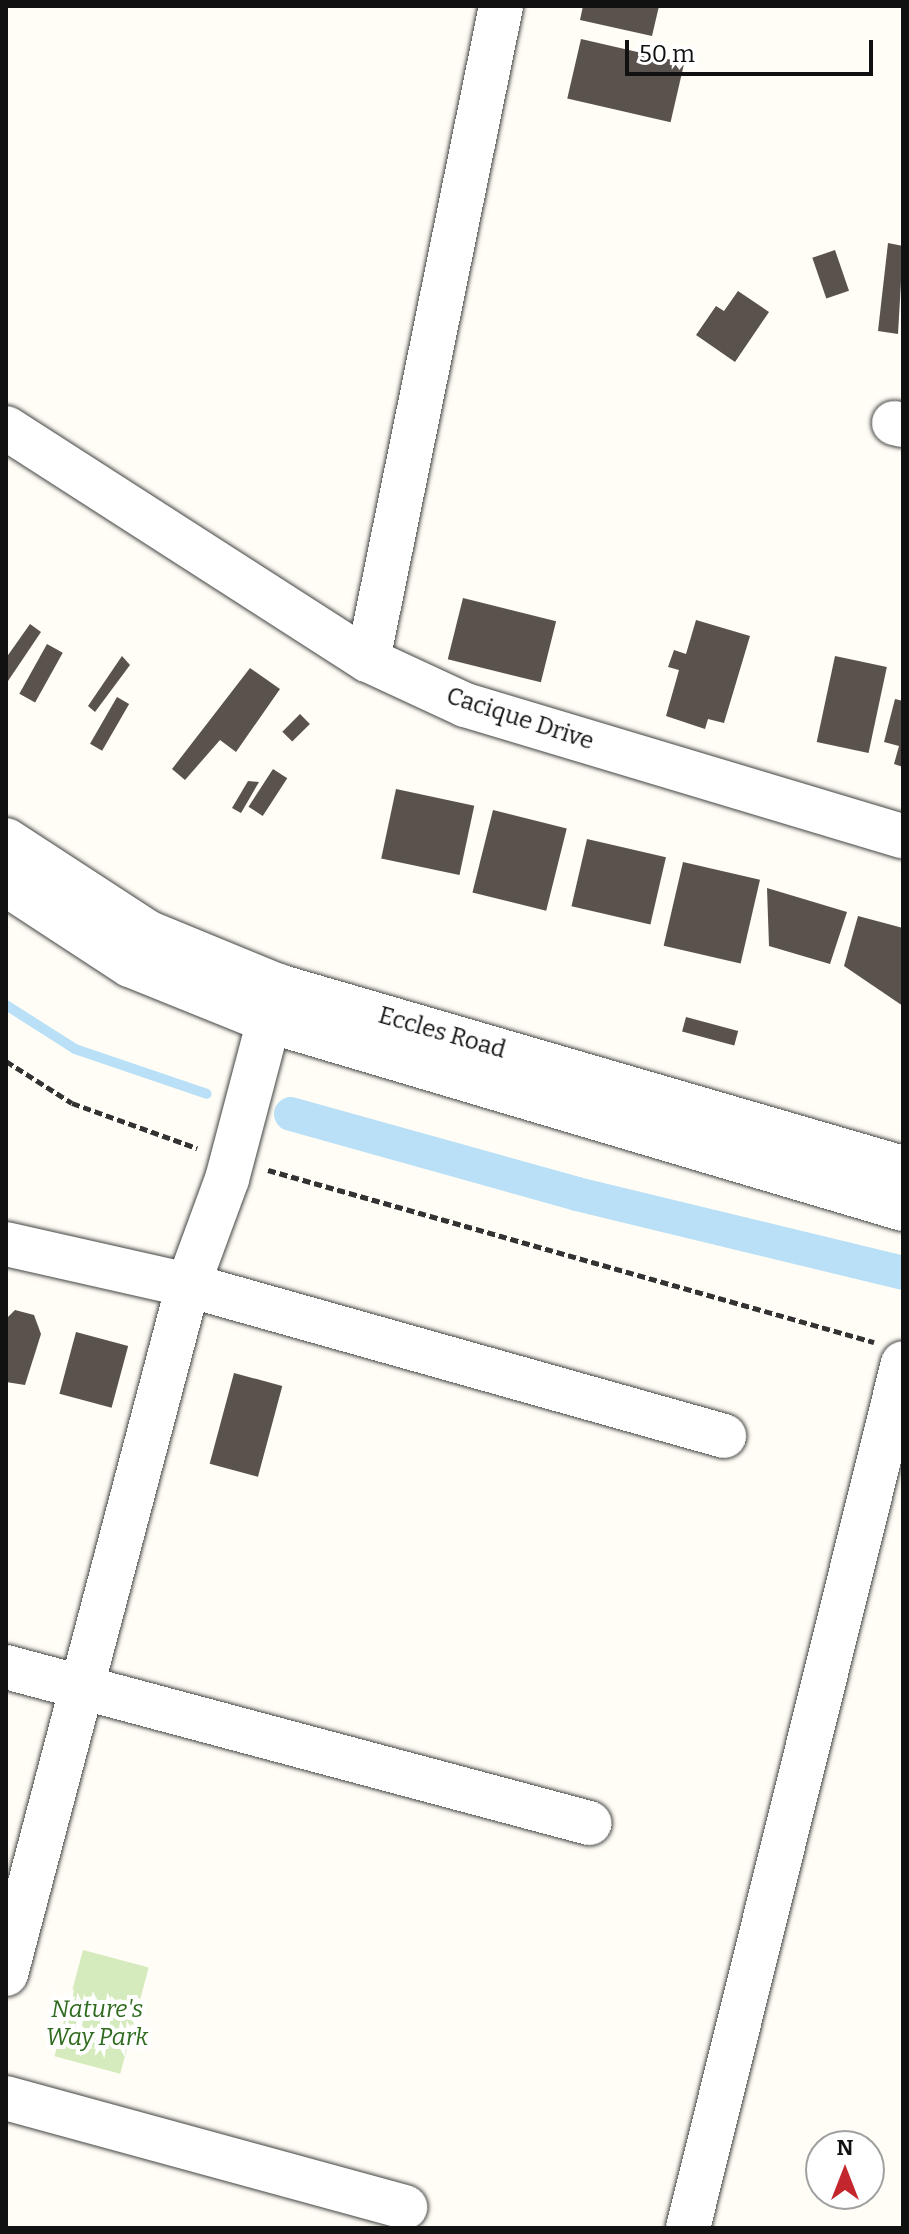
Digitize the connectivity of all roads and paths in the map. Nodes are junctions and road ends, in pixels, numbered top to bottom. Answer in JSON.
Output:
{"nodes":[{"id":1,"x":501,"y":6,"type":"edge"},
{"id":2,"x":6,"y":428,"type":"edge"},
{"id":3,"x":368,"y":660,"type":"junction"},
{"id":4,"x":903,"y":836,"type":"edge"},
{"id":5,"x":6,"y":840,"type":"edge"},
{"id":6,"x":6,"y":884,"type":"edge"},
{"id":7,"x":272,"y":1003,"type":"junction"},
{"id":8,"x":6,"y":1061,"type":"edge"},
{"id":9,"x":231,"y":1160,"type":"junction"},
{"id":10,"x":903,"y":1168,"type":"edge"},
{"id":11,"x":903,"y":1209,"type":"edge"},
{"id":12,"x":6,"y":1244,"type":"edge"},
{"id":13,"x":188,"y":1285,"type":"junction"},
{"id":14,"x":895,"y":1355,"type":"edge"},
{"id":15,"x":724,"y":1436,"type":"dead end"},
{"id":16,"x":6,"y":1667,"type":"edge"},
{"id":17,"x":82,"y":1686,"type":"junction"},
{"id":18,"x":589,"y":1823,"type":"dead end"},
{"id":19,"x":6,"y":1974,"type":"edge"},
{"id":20,"x":6,"y":2098,"type":"edge"},
{"id":21,"x":405,"y":2207,"type":"dead end"},
{"id":22,"x":688,"y":2228,"type":"edge"}],
"edges":[{"from":1,"to":3,"type":"street"},
{"from":2,"to":3,"type":"street","name":"Cacique Drive"},
{"from":3,"to":4,"type":"street","name":"Cacique Drive"},
{"from":5,"to":7,"type":"street","name":"Eccles Road"},
{"from":6,"to":7,"type":"street","name":"Eccles Road"},
{"from":7,"to":9,"type":"street"},
{"from":7,"to":10,"type":"street","name":"Eccles Road"},
{"from":7,"to":11,"type":"street","name":"Eccles Road"},
{"from":8,"to":9,"type":"path"},
{"from":9,"to":13,"type":"street"},
{"from":9,"to":14,"type":"path"},
{"from":12,"to":13,"type":"street"},
{"from":13,"to":15,"type":"street"},
{"from":13,"to":17,"type":"street"},
{"from":14,"to":22,"type":"street"},
{"from":16,"to":17,"type":"street"},
{"from":17,"to":18,"type":"street"},
{"from":17,"to":19,"type":"street"},
{"from":20,"to":21,"type":"street"}]}
